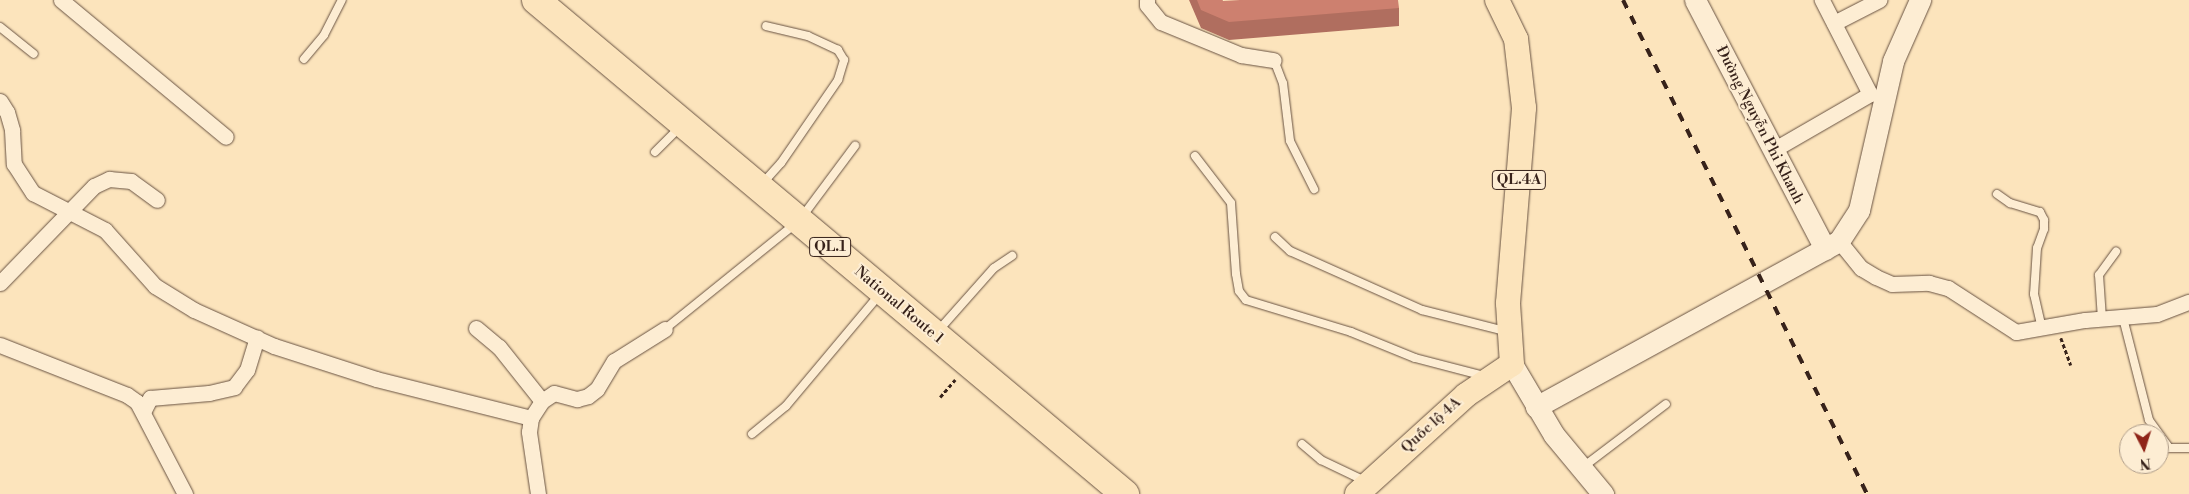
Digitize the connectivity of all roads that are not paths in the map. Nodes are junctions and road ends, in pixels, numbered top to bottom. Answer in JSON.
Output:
{"nodes":[{"id":1,"x":61,"y":0,"type":"edge"},
{"id":2,"x":342,"y":0,"type":"edge"},
{"id":3,"x":536,"y":0,"type":"edge"},
{"id":4,"x":1147,"y":0,"type":"edge"},
{"id":5,"x":1497,"y":0,"type":"edge"},
{"id":6,"x":1695,"y":0,"type":"edge"},
{"id":7,"x":1822,"y":0,"type":"edge"},
{"id":8,"x":1878,"y":0,"type":"edge"},
{"id":9,"x":1920,"y":0,"type":"edge"},
{"id":10,"x":1834,"y":23,"type":"junction"},
{"id":11,"x":766,"y":26,"type":"dead end"},
{"id":12,"x":0,"y":27,"type":"edge"},
{"id":13,"x":34,"y":54,"type":"dead end"},
{"id":14,"x":304,"y":59,"type":"dead end"},
{"id":15,"x":1274,"y":60,"type":"joint"},
{"id":16,"x":0,"y":101,"type":"edge"},
{"id":17,"x":684,"y":124,"type":"junction"},
{"id":18,"x":226,"y":136,"type":"dead end"},
{"id":19,"x":855,"y":146,"type":"dead end"},
{"id":20,"x":1773,"y":150,"type":"junction"},
{"id":21,"x":655,"y":152,"type":"dead end"},
{"id":22,"x":1196,"y":156,"type":"dead end"},
{"id":23,"x":760,"y":188,"type":"junction"},
{"id":24,"x":1314,"y":189,"type":"dead end"},
{"id":25,"x":1996,"y":194,"type":"dead end"},
{"id":26,"x":157,"y":200,"type":"dead end"},
{"id":27,"x":68,"y":211,"type":"junction"},
{"id":28,"x":799,"y":221,"type":"junction"},
{"id":29,"x":1274,"y":237,"type":"dead end"},
{"id":30,"x":1832,"y":245,"type":"junction"},
{"id":31,"x":2116,"y":252,"type":"dead end"},
{"id":32,"x":1012,"y":256,"type":"dead end"},
{"id":33,"x":0,"y":284,"type":"edge"},
{"id":34,"x":882,"y":291,"type":"junction"},
{"id":35,"x":2189,"y":302,"type":"edge"},
{"id":36,"x":2123,"y":318,"type":"junction"},
{"id":37,"x":2102,"y":319,"type":"junction"},
{"id":38,"x":476,"y":328,"type":"dead end"},
{"id":39,"x":2047,"y":328,"type":"junction"},
{"id":40,"x":665,"y":329,"type":"joint"},
{"id":41,"x":1510,"y":332,"type":"junction"},
{"id":42,"x":935,"y":335,"type":"junction"},
{"id":43,"x":257,"y":338,"type":"junction"},
{"id":44,"x":0,"y":345,"type":"edge"},
{"id":45,"x":1512,"y":364,"type":"junction"},
{"id":46,"x":1491,"y":378,"type":"junction"},
{"id":47,"x":542,"y":400,"type":"junction"},
{"id":48,"x":1666,"y":404,"type":"dead end"},
{"id":49,"x":1536,"y":407,"type":"junction"},
{"id":50,"x":143,"y":412,"type":"junction"},
{"id":51,"x":531,"y":418,"type":"junction"},
{"id":52,"x":752,"y":434,"type":"dead end"},
{"id":53,"x":1302,"y":444,"type":"dead end"},
{"id":54,"x":2189,"y":448,"type":"edge"},
{"id":55,"x":1582,"y":468,"type":"junction"},
{"id":56,"x":1362,"y":488,"type":"edge"},
{"id":57,"x":185,"y":494,"type":"edge"},
{"id":58,"x":538,"y":494,"type":"edge"},
{"id":59,"x":1125,"y":494,"type":"edge"},
{"id":60,"x":1603,"y":494,"type":"edge"}],
"edges":[{"from":1,"to":18,"type":"street"},
{"from":2,"to":14,"type":"lane"},
{"from":3,"to":17,"type":"highway","name":"National Route 1","number":"QL.1"},
{"from":4,"to":15,"type":"street"},
{"from":5,"to":41,"type":"main road","number":"QL.4A"},
{"from":6,"to":20,"type":"street","name":"Đường Nguyễn Phi Khanh"},
{"from":7,"to":10,"type":"street"},
{"from":8,"to":10,"type":"street"},
{"from":9,"to":30,"type":"street"},
{"from":10,"to":20,"type":"street"},
{"from":11,"to":23,"type":"lane"},
{"from":12,"to":13,"type":"lane"},
{"from":15,"to":24,"type":"lane"},
{"from":16,"to":27,"type":"street"},
{"from":17,"to":21,"type":"lane"},
{"from":17,"to":23,"type":"highway","name":"National Route 1","number":"QL.1"},
{"from":19,"to":28,"type":"lane"},
{"from":20,"to":30,"type":"street","name":"Đường Nguyễn Phi Khanh"},
{"from":22,"to":46,"type":"lane"},
{"from":23,"to":28,"type":"highway","name":"National Route 1","number":"QL.1"},
{"from":25,"to":39,"type":"lane"},
{"from":26,"to":27,"type":"street"},
{"from":27,"to":33,"type":"street"},
{"from":27,"to":43,"type":"street"},
{"from":28,"to":34,"type":"highway","name":"National Route 1","number":"QL.1"},
{"from":28,"to":40,"type":"lane"},
{"from":29,"to":41,"type":"lane"},
{"from":30,"to":39,"type":"street"},
{"from":30,"to":49,"type":"street"},
{"from":31,"to":37,"type":"lane"},
{"from":32,"to":42,"type":"lane"},
{"from":34,"to":42,"type":"highway","name":"National Route 1","number":"QL.1"},
{"from":34,"to":52,"type":"lane"},
{"from":35,"to":36,"type":"street"},
{"from":36,"to":37,"type":"street"},
{"from":36,"to":54,"type":"lane"},
{"from":37,"to":39,"type":"street"},
{"from":38,"to":47,"type":"street"},
{"from":40,"to":47,"type":"street"},
{"from":41,"to":45,"type":"main road","number":"QL.4A"},
{"from":42,"to":59,"type":"highway","name":"National Route 1","number":"QL.1"},
{"from":43,"to":50,"type":"street"},
{"from":43,"to":51,"type":"street"},
{"from":44,"to":50,"type":"street"},
{"from":45,"to":46,"type":"main road","name":"Quốc lộ 4A"},
{"from":45,"to":49,"type":"street"},
{"from":46,"to":56,"type":"main road","name":"Quốc lộ 4A"},
{"from":47,"to":51,"type":"street"},
{"from":48,"to":55,"type":"lane"},
{"from":49,"to":55,"type":"street"},
{"from":50,"to":57,"type":"street"},
{"from":51,"to":58,"type":"street"},
{"from":53,"to":56,"type":"lane"},
{"from":55,"to":60,"type":"street"}]}
